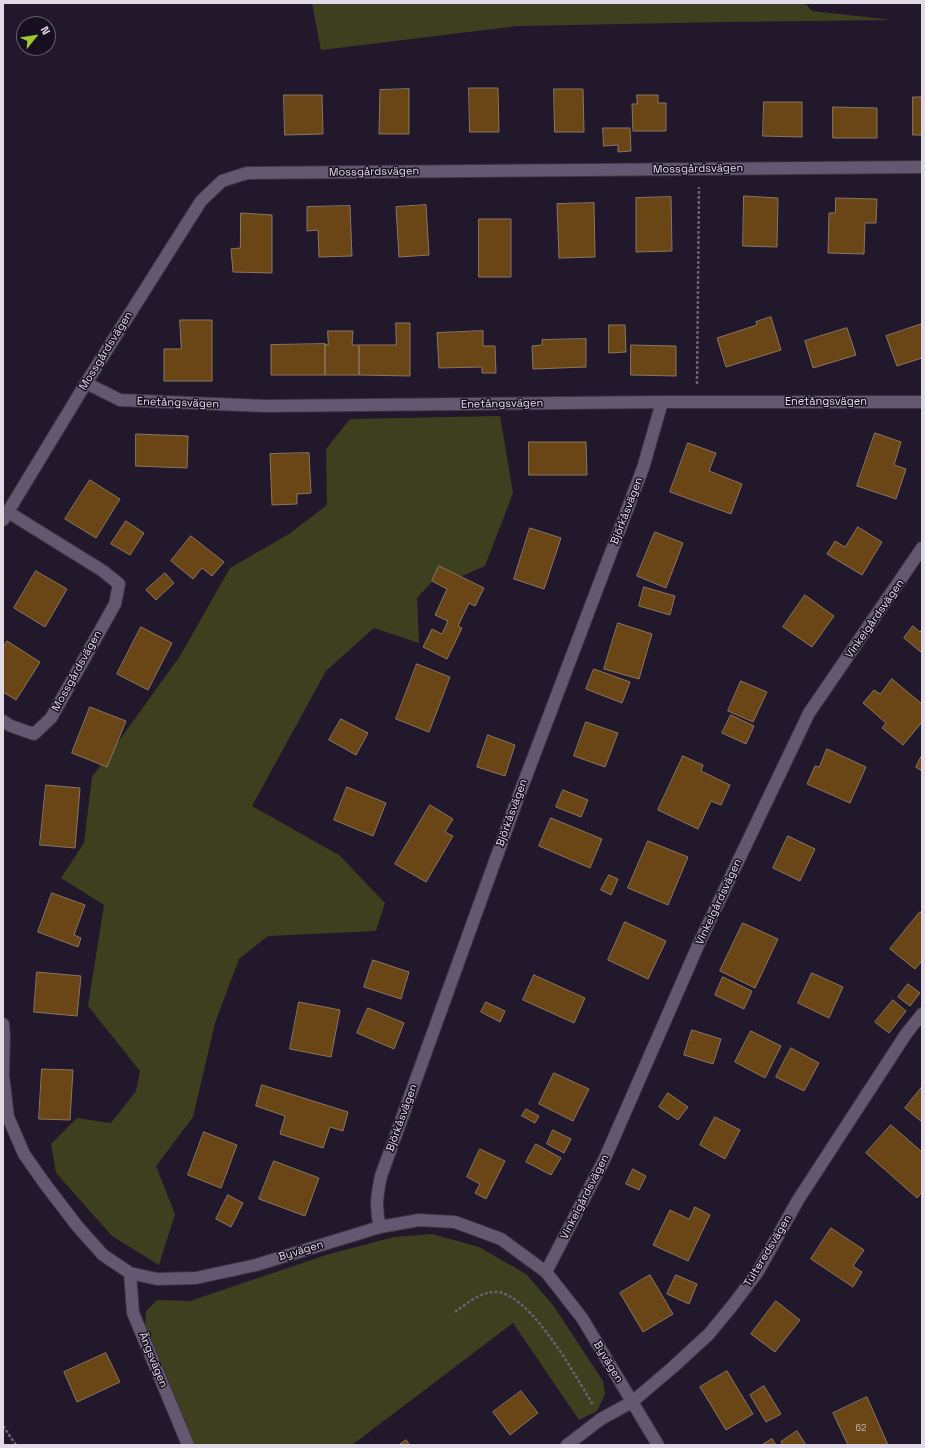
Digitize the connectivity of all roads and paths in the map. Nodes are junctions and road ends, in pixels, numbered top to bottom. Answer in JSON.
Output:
{"nodes":[{"id":1,"x":922,"y":167,"type":"edge"},
{"id":2,"x":699,"y":169,"type":"junction"},
{"id":3,"x":86,"y":383,"type":"junction"},
{"id":4,"x":662,"y":402,"type":"junction"},
{"id":5,"x":697,"y":402,"type":"junction"},
{"id":6,"x":922,"y":402,"type":"edge"},
{"id":7,"x":6,"y":516,"type":"edge"},
{"id":8,"x":922,"y":548,"type":"edge"},
{"id":9,"x":3,"y":721,"type":"edge"},
{"id":10,"x":922,"y":1014,"type":"edge"},
{"id":11,"x":3,"y":1024,"type":"edge"},
{"id":12,"x":380,"y":1227,"type":"junction"},
{"id":13,"x":546,"y":1272,"type":"junction"},
{"id":14,"x":130,"y":1273,"type":"junction"},
{"id":15,"x":455,"y":1312,"type":"dead end"},
{"id":16,"x":632,"y":1402,"type":"junction"},
{"id":17,"x":601,"y":1419,"type":"junction"},
{"id":18,"x":3,"y":1426,"type":"edge"},
{"id":19,"x":16,"y":1445,"type":"edge"},
{"id":20,"x":188,"y":1445,"type":"edge"},
{"id":21,"x":567,"y":1445,"type":"edge"},
{"id":22,"x":658,"y":1445,"type":"edge"}],
"edges":[{"from":1,"to":2,"type":"street","name":"Mossgårdsvägen"},
{"from":2,"to":3,"type":"street","name":"Mossgårdsvägen"},
{"from":2,"to":5,"type":"path"},
{"from":3,"to":4,"type":"street","name":"Enetångsvägen"},
{"from":3,"to":7,"type":"street","name":"Mossgårdsvägen"},
{"from":4,"to":5,"type":"street","name":"Enetångsvägen"},
{"from":4,"to":12,"type":"street","name":"Björkåsvägen"},
{"from":5,"to":6,"type":"street","name":"Enetångsvägen"},
{"from":7,"to":9,"type":"street","name":"Mossgårdsvägen"},
{"from":8,"to":13,"type":"street","name":"Vinkelgårdsvägen"},
{"from":10,"to":16,"type":"street","name":"Tulteredsvägen"},
{"from":11,"to":14,"type":"street","name":"Byvägen"},
{"from":12,"to":13,"type":"street","name":"Byvägen"},
{"from":12,"to":14,"type":"street","name":"Byvägen"},
{"from":13,"to":16,"type":"street","name":"Byvägen"},
{"from":14,"to":20,"type":"street","name":"Ängsvägen"},
{"from":15,"to":17,"type":"path"},
{"from":16,"to":17,"type":"street","name":"Tulteredsvägen"},
{"from":16,"to":22,"type":"street","name":"Byvägen"},
{"from":17,"to":21,"type":"street","name":"Tulteredsvägen"},
{"from":18,"to":19,"type":"path"}]}
